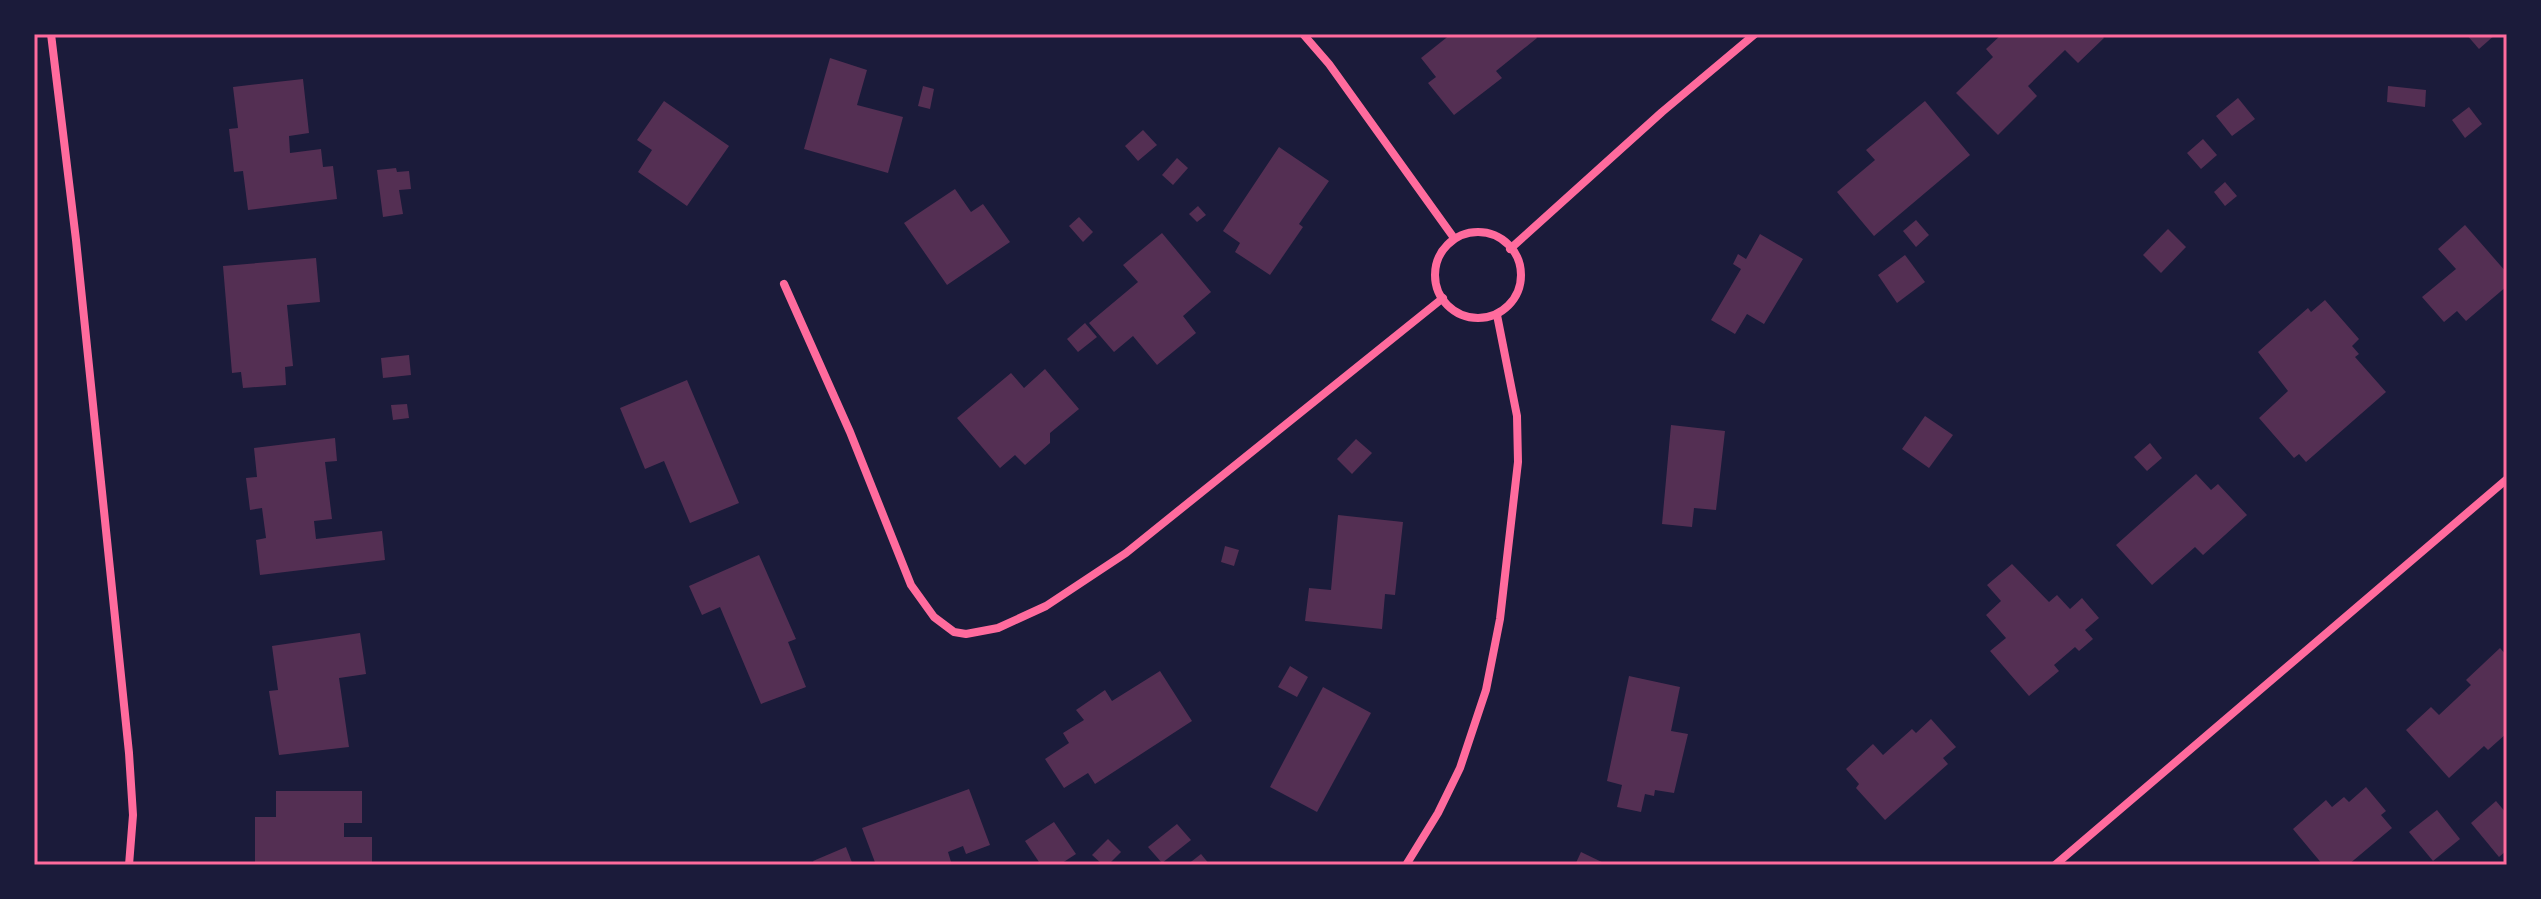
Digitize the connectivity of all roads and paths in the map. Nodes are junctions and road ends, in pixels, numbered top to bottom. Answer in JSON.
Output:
{"nodes":[{"id":1,"x":51,"y":34,"type":"edge"},
{"id":2,"x":1303,"y":34,"type":"edge"},
{"id":3,"x":1755,"y":34,"type":"edge"},
{"id":4,"x":1454,"y":238,"type":"junction"},
{"id":5,"x":1510,"y":249,"type":"junction"},
{"id":6,"x":784,"y":284,"type":"dead end"},
{"id":7,"x":1443,"y":298,"type":"junction"},
{"id":8,"x":1497,"y":315,"type":"junction"},
{"id":9,"x":2507,"y":479,"type":"edge"},
{"id":10,"x":129,"y":865,"type":"edge"},
{"id":11,"x":1406,"y":865,"type":"edge"},
{"id":12,"x":2055,"y":865,"type":"edge"}],
"edges":[{"from":1,"to":10,"type":"street"},
{"from":2,"to":4,"type":"street"},
{"from":3,"to":5,"type":"street"},
{"from":4,"to":5,"type":"street"},
{"from":4,"to":7,"type":"street"},
{"from":5,"to":8,"type":"street"},
{"from":6,"to":7,"type":"street"},
{"from":7,"to":8,"type":"street"},
{"from":8,"to":11,"type":"street"},
{"from":9,"to":12,"type":"street"}]}
